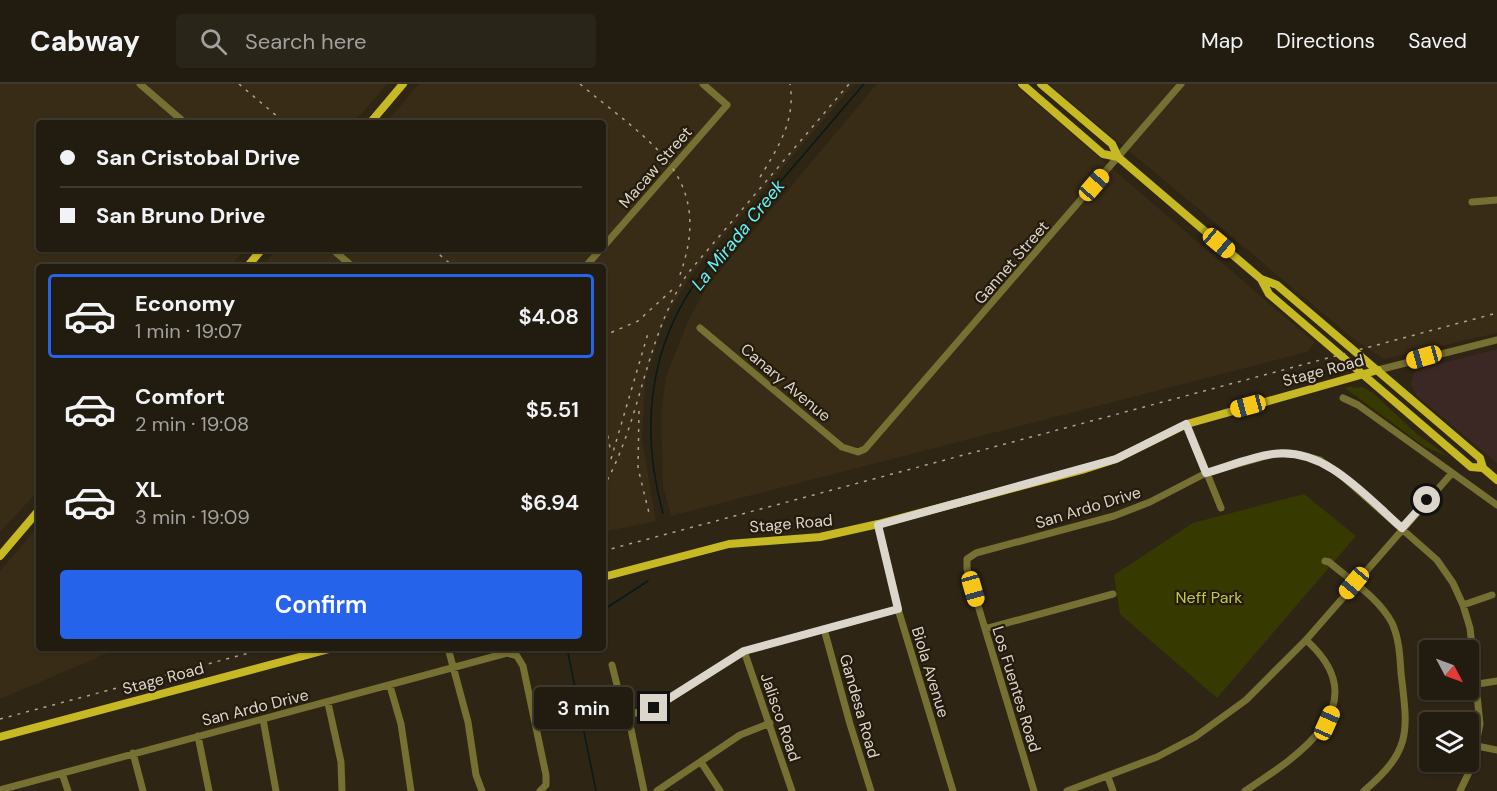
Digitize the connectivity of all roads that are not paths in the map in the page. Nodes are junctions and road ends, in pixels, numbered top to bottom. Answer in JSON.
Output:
{"nodes":[{"id":1,"x":140,"y":84,"type":"edge"},
{"id":2,"x":403,"y":84,"type":"edge"},
{"id":3,"x":703,"y":84,"type":"edge"},
{"id":4,"x":1022,"y":84,"type":"edge"},
{"id":5,"x":1041,"y":84,"type":"edge"},
{"id":6,"x":1181,"y":84,"type":"edge"},
{"id":7,"x":182,"y":120,"type":"edge"},
{"id":8,"x":373,"y":120,"type":"edge"},
{"id":9,"x":1118,"y":158,"type":"junction"},
{"id":10,"x":1497,"y":200,"type":"edge"},
{"id":11,"x":1472,"y":202,"type":"dead end"},
{"id":12,"x":606,"y":243,"type":"edge"},
{"id":13,"x":260,"y":252,"type":"edge"},
{"id":14,"x":336,"y":252,"type":"edge"},
{"id":15,"x":598,"y":252,"type":"edge"},
{"id":16,"x":250,"y":264,"type":"edge"},
{"id":17,"x":350,"y":264,"type":"edge"},
{"id":18,"x":588,"y":264,"type":"edge"},
{"id":19,"x":1261,"y":279,"type":"junction"},
{"id":20,"x":700,"y":328,"type":"dead end"},
{"id":21,"x":1497,"y":340,"type":"edge"},
{"id":22,"x":1378,"y":370,"type":"junction"},
{"id":23,"x":1361,"y":375,"type":"junction"},
{"id":24,"x":1343,"y":398,"type":"dead end"},
{"id":25,"x":1186,"y":424,"type":"junction"},
{"id":26,"x":858,"y":452,"type":"joint"},
{"id":27,"x":1484,"y":468,"type":"junction"},
{"id":28,"x":1206,"y":473,"type":"junction"},
{"id":29,"x":1452,"y":473,"type":"junction"},
{"id":30,"x":1497,"y":480,"type":"edge"},
{"id":31,"x":1497,"y":505,"type":"edge"},
{"id":32,"x":1221,"y":508,"type":"dead end"},
{"id":33,"x":36,"y":513,"type":"edge"},
{"id":34,"x":878,"y":525,"type":"junction"},
{"id":35,"x":1402,"y":528,"type":"junction"},
{"id":36,"x":1,"y":552,"type":"edge"},
{"id":37,"x":967,"y":559,"type":"joint"},
{"id":38,"x":1325,"y":561,"type":"dead end"},
{"id":39,"x":606,"y":576,"type":"edge"},
{"id":40,"x":1354,"y":583,"type":"junction"},
{"id":41,"x":1113,"y":594,"type":"dead end"},
{"id":42,"x":1492,"y":596,"type":"dead end"},
{"id":43,"x":1463,"y":605,"type":"junction"},
{"id":44,"x":898,"y":609,"type":"junction"},
{"id":45,"x":824,"y":629,"type":"junction"},
{"id":46,"x":985,"y":629,"type":"junction"},
{"id":47,"x":1306,"y":640,"type":"junction"},
{"id":48,"x":1472,"y":640,"type":"edge"},
{"id":49,"x":322,"y":651,"type":"edge"},
{"id":50,"x":449,"y":651,"type":"edge"},
{"id":51,"x":744,"y":651,"type":"junction"},
{"id":52,"x":612,"y":665,"type":"dead end"},
{"id":53,"x":453,"y":668,"type":"junction"},
{"id":54,"x":1497,"y":681,"type":"edge"},
{"id":55,"x":1479,"y":684,"type":"edge"},
{"id":56,"x":390,"y":686,"type":"junction"},
{"id":57,"x":1479,"y":700,"type":"edge"},
{"id":58,"x":328,"y":703,"type":"junction"},
{"id":59,"x":628,"y":715,"type":"junction"},
{"id":60,"x":263,"y":719,"type":"junction"},
{"id":61,"x":770,"y":723,"type":"junction"},
{"id":62,"x":1479,"y":731,"type":"edge"},
{"id":63,"x":198,"y":736,"type":"junction"},
{"id":64,"x":0,"y":737,"type":"edge"},
{"id":65,"x":1479,"y":746,"type":"edge"},
{"id":66,"x":1497,"y":750,"type":"edge"},
{"id":67,"x":133,"y":753,"type":"junction"},
{"id":68,"x":701,"y":762,"type":"junction"},
{"id":69,"x":1467,"y":772,"type":"edge"},
{"id":70,"x":62,"y":773,"type":"junction"},
{"id":71,"x":1108,"y":777,"type":"junction"},
{"id":72,"x":0,"y":790,"type":"edge"},
{"id":73,"x":68,"y":791,"type":"edge"},
{"id":74,"x":143,"y":791,"type":"edge"},
{"id":75,"x":209,"y":791,"type":"edge"},
{"id":76,"x":276,"y":791,"type":"edge"},
{"id":77,"x":342,"y":791,"type":"edge"},
{"id":78,"x":411,"y":791,"type":"edge"},
{"id":79,"x":482,"y":791,"type":"edge"},
{"id":80,"x":540,"y":791,"type":"edge"},
{"id":81,"x":644,"y":791,"type":"edge"},
{"id":82,"x":657,"y":791,"type":"edge"},
{"id":83,"x":720,"y":791,"type":"edge"},
{"id":84,"x":792,"y":791,"type":"edge"},
{"id":85,"x":872,"y":791,"type":"edge"},
{"id":86,"x":953,"y":791,"type":"edge"},
{"id":87,"x":1034,"y":791,"type":"edge"},
{"id":88,"x":1067,"y":791,"type":"edge"},
{"id":89,"x":1113,"y":791,"type":"edge"},
{"id":90,"x":1245,"y":791,"type":"edge"},
{"id":91,"x":1364,"y":791,"type":"edge"},
{"id":92,"x":1460,"y":791,"type":"edge"}],
"edges":[{"from":1,"to":7,"type":"street"},
{"from":2,"to":8,"type":"main road"},
{"from":3,"to":12,"type":"street","name":"Macaw Street"},
{"from":4,"to":9,"type":"main road"},
{"from":5,"to":9,"type":"main road"},
{"from":6,"to":9,"type":"street","name":"Gannet Street"},
{"from":9,"to":19,"type":"main road"},
{"from":9,"to":26,"type":"street","name":"Gannet Street"},
{"from":10,"to":11,"type":"street"},
{"from":13,"to":16,"type":"main road"},
{"from":14,"to":17,"type":"street"},
{"from":15,"to":18,"type":"street","name":"Macaw Street"},
{"from":19,"to":22,"type":"main road"},
{"from":19,"to":23,"type":"main road"},
{"from":20,"to":26,"type":"street","name":"Canary Avenue"},
{"from":21,"to":22,"type":"street","name":"Stage Road"},
{"from":22,"to":23,"type":"main road","name":"Stage Road"},
{"from":22,"to":27,"type":"main road"},
{"from":23,"to":25,"type":"main road","name":"Stage Road"},
{"from":23,"to":27,"type":"main road"},
{"from":24,"to":29,"type":"street"},
{"from":25,"to":28,"type":"street"},
{"from":25,"to":34,"type":"main road","name":"Stage Road"},
{"from":27,"to":30,"type":"main road"},
{"from":28,"to":32,"type":"street"},
{"from":28,"to":35,"type":"street","name":"San Ardo Drive"},
{"from":28,"to":37,"type":"street","name":"San Ardo Drive"},
{"from":29,"to":31,"type":"street"},
{"from":29,"to":35,"type":"street"},
{"from":33,"to":36,"type":"main road"},
{"from":34,"to":39,"type":"main road","name":"Stage Road"},
{"from":34,"to":44,"type":"street","name":"Biola Avenue"},
{"from":35,"to":40,"type":"street"},
{"from":35,"to":43,"type":"street","name":"San Ardo Drive"},
{"from":37,"to":46,"type":"street","name":"Los Fuentes Road"},
{"from":38,"to":40,"type":"street"},
{"from":40,"to":47,"type":"street"},
{"from":40,"to":91,"type":"street"},
{"from":41,"to":46,"type":"street"},
{"from":42,"to":43,"type":"street"},
{"from":43,"to":48,"type":"street","name":"San Ardo Drive"},
{"from":44,"to":45,"type":"street"},
{"from":44,"to":86,"type":"street","name":"Biola Avenue"},
{"from":45,"to":51,"type":"street"},
{"from":45,"to":85,"type":"street","name":"Gandesa Road"},
{"from":46,"to":87,"type":"street","name":"Los Fuentes Road"},
{"from":47,"to":71,"type":"street"},
{"from":47,"to":90,"type":"street"},
{"from":49,"to":64,"type":"main road","name":"Stage Road"},
{"from":50,"to":53,"type":"street"},
{"from":51,"to":59,"type":"street"},
{"from":51,"to":61,"type":"street","name":"Jalisco Road"},
{"from":52,"to":59,"type":"street"},
{"from":53,"to":56,"type":"street","name":"San Ardo Drive"},
{"from":53,"to":79,"type":"street"},
{"from":53,"to":80,"type":"street","name":"San Ardo Drive"},
{"from":54,"to":55,"type":"street"},
{"from":56,"to":58,"type":"street","name":"San Ardo Drive"},
{"from":56,"to":78,"type":"street"},
{"from":57,"to":62,"type":"street","name":"San Ardo Drive"},
{"from":58,"to":60,"type":"street","name":"San Ardo Drive"},
{"from":58,"to":77,"type":"street"},
{"from":59,"to":81,"type":"street"},
{"from":60,"to":63,"type":"street","name":"San Ardo Drive"},
{"from":60,"to":76,"type":"street"},
{"from":61,"to":68,"type":"street"},
{"from":61,"to":84,"type":"street","name":"Jalisco Road"},
{"from":63,"to":67,"type":"street","name":"San Ardo Drive"},
{"from":63,"to":75,"type":"street"},
{"from":65,"to":66,"type":"street"},
{"from":67,"to":70,"type":"street","name":"San Ardo Drive"},
{"from":67,"to":74,"type":"street"},
{"from":68,"to":82,"type":"street"},
{"from":68,"to":83,"type":"street"},
{"from":69,"to":92,"type":"street","name":"San Ardo Drive"},
{"from":70,"to":72,"type":"street","name":"San Ardo Drive"},
{"from":70,"to":73,"type":"street"},
{"from":71,"to":88,"type":"street"},
{"from":71,"to":89,"type":"street"}]}
